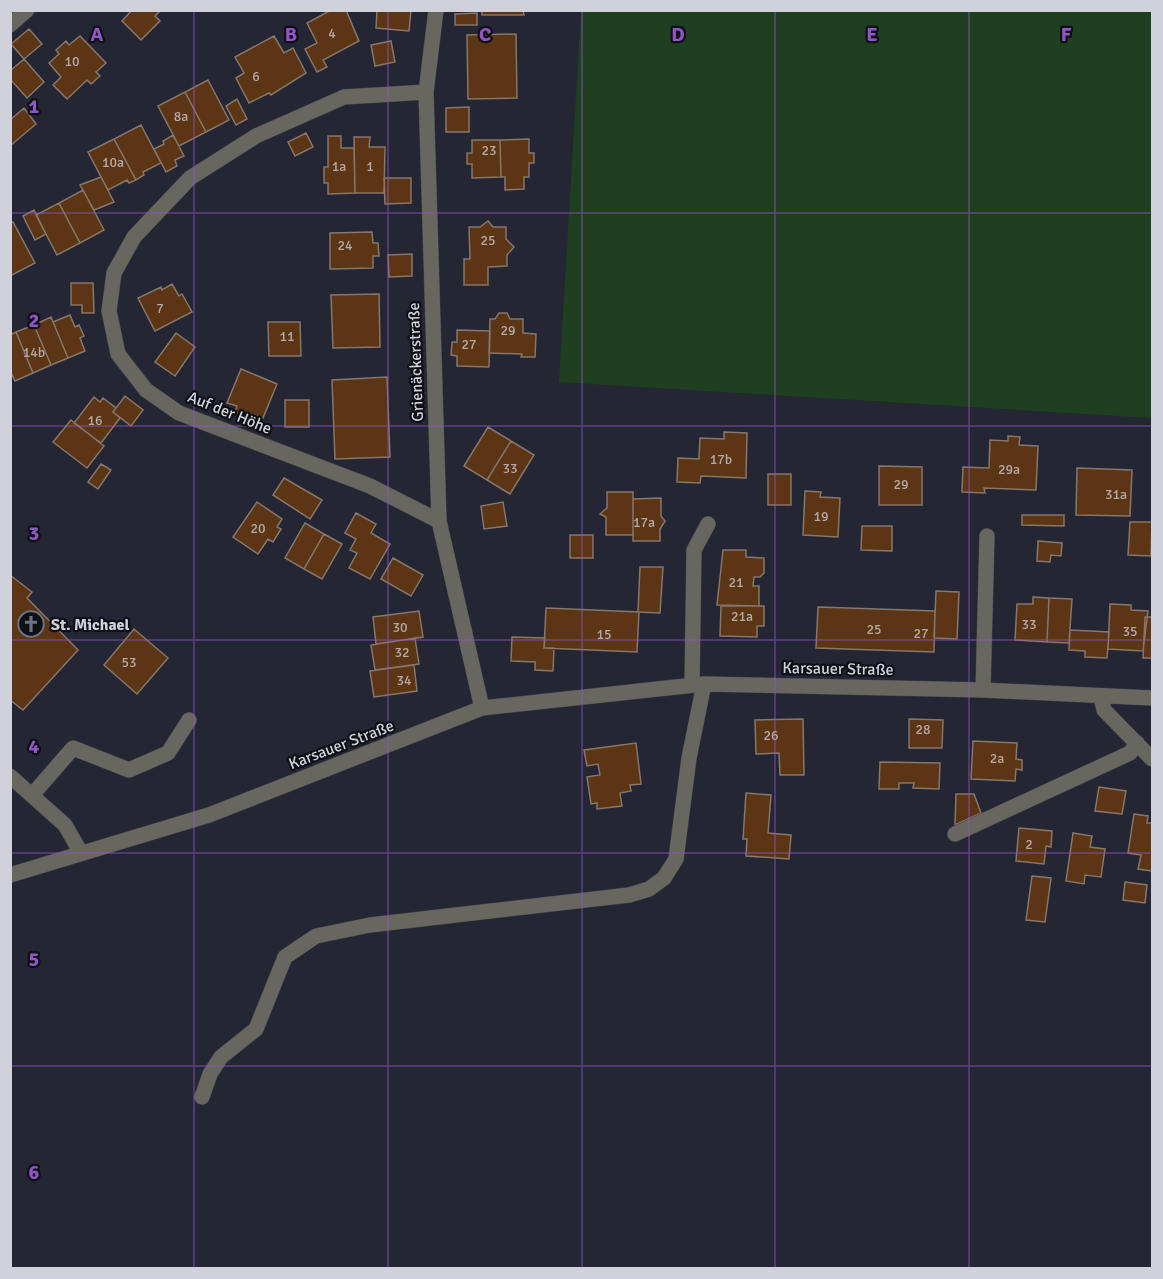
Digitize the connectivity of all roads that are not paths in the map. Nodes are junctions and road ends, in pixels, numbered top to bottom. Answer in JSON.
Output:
{"nodes":[{"id":1,"x":27,"y":10,"type":"edge"},
{"id":2,"x":436,"y":10,"type":"edge"},
{"id":3,"x":10,"y":25,"type":"edge"},
{"id":4,"x":426,"y":92,"type":"junction"},
{"id":5,"x":438,"y":521,"type":"junction"},
{"id":6,"x":708,"y":524,"type":"dead end"},
{"id":7,"x":987,"y":536,"type":"dead end"},
{"id":8,"x":698,"y":684,"type":"junction"},
{"id":9,"x":983,"y":690,"type":"junction"},
{"id":10,"x":1101,"y":697,"type":"junction"},
{"id":11,"x":1152,"y":698,"type":"edge"},
{"id":12,"x":483,"y":708,"type":"junction"},
{"id":13,"x":189,"y":720,"type":"dead end"},
{"id":14,"x":1137,"y":743,"type":"junction"},
{"id":15,"x":1152,"y":759,"type":"edge"},
{"id":16,"x":10,"y":776,"type":"edge"},
{"id":17,"x":33,"y":794,"type":"junction"},
{"id":18,"x":955,"y":834,"type":"dead end"},
{"id":19,"x":81,"y":853,"type":"junction"},
{"id":20,"x":10,"y":875,"type":"edge"},
{"id":21,"x":202,"y":1096,"type":"dead end"}],
"edges":[{"from":1,"to":3,"type":"street"},
{"from":2,"to":4,"type":"street","name":"Grienäckerstraße"},
{"from":4,"to":5,"type":"street","name":"Grienäckerstraße"},
{"from":4,"to":5,"type":"street","name":"Auf der Höhe"},
{"from":5,"to":12,"type":"street","name":"Grienäckerstraße"},
{"from":6,"to":8,"type":"street"},
{"from":7,"to":9,"type":"street"},
{"from":8,"to":9,"type":"street","name":"Karsauer Straße"},
{"from":8,"to":12,"type":"street","name":"Karsauer Straße"},
{"from":8,"to":21,"type":"street"},
{"from":9,"to":10,"type":"street","name":"Karsauer Straße"},
{"from":10,"to":11,"type":"street","name":"Karsauer Straße"},
{"from":10,"to":14,"type":"street"},
{"from":12,"to":19,"type":"street","name":"Karsauer Straße"},
{"from":13,"to":17,"type":"street"},
{"from":14,"to":15,"type":"street"},
{"from":14,"to":18,"type":"street"},
{"from":16,"to":17,"type":"street"},
{"from":17,"to":19,"type":"street"},
{"from":19,"to":20,"type":"street","name":"Karsauer Straße"}]}
